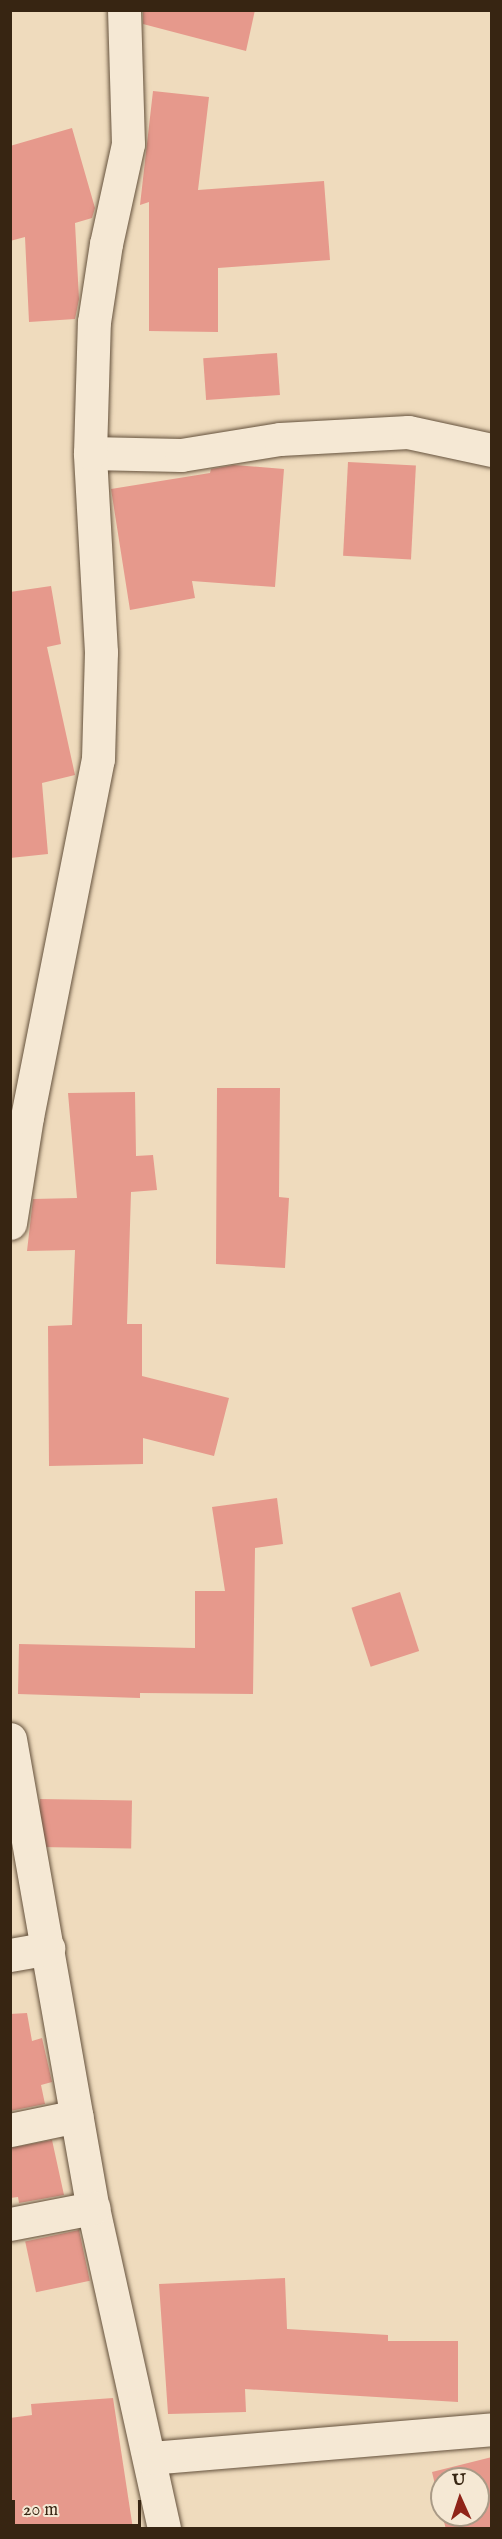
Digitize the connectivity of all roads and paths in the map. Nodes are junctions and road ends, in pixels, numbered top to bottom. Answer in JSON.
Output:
{"nodes":[{"id":1,"x":124,"y":10,"type":"edge"},
{"id":2,"x":492,"y":450,"type":"edge"},
{"id":3,"x":90,"y":453,"type":"junction"},
{"id":4,"x":10,"y":1223,"type":"edge"},
{"id":5,"x":10,"y":1739,"type":"edge"},
{"id":6,"x":48,"y":1948,"type":"junction"},
{"id":7,"x":10,"y":1955,"type":"edge"},
{"id":8,"x":77,"y":2116,"type":"junction"},
{"id":9,"x":10,"y":2130,"type":"edge"},
{"id":10,"x":93,"y":2208,"type":"junction"},
{"id":11,"x":10,"y":2224,"type":"edge"},
{"id":12,"x":492,"y":2429,"type":"edge"},
{"id":13,"x":150,"y":2458,"type":"junction"},
{"id":14,"x":164,"y":2529,"type":"edge"}],
"edges":[{"from":1,"to":3,"type":"street"},
{"from":2,"to":3,"type":"street"},
{"from":3,"to":4,"type":"street"},
{"from":5,"to":6,"type":"street"},
{"from":6,"to":7,"type":"street"},
{"from":6,"to":8,"type":"street"},
{"from":8,"to":9,"type":"street"},
{"from":8,"to":10,"type":"street"},
{"from":10,"to":11,"type":"street"},
{"from":10,"to":13,"type":"street"},
{"from":12,"to":13,"type":"street"},
{"from":13,"to":14,"type":"street"}]}
